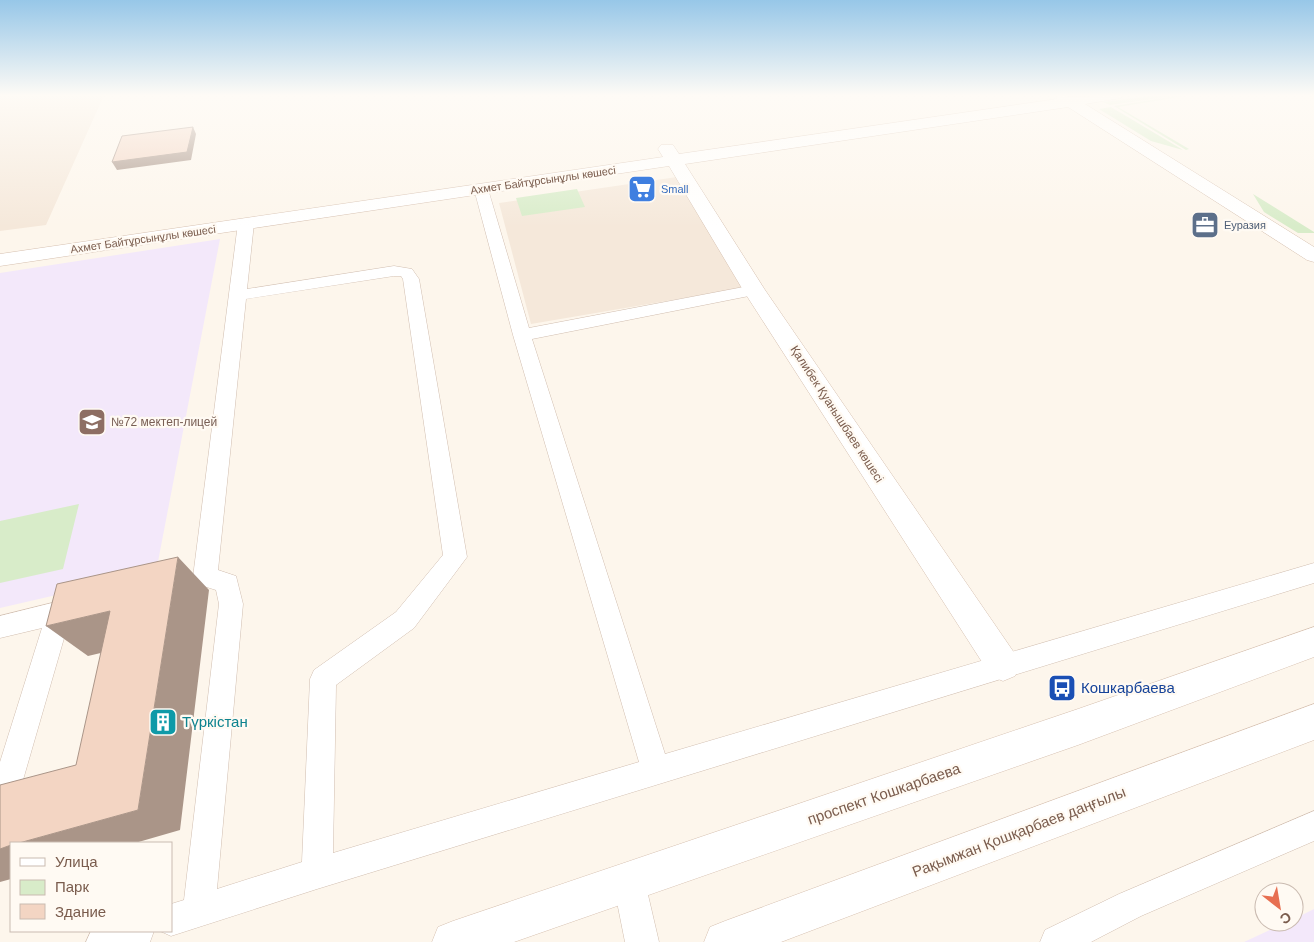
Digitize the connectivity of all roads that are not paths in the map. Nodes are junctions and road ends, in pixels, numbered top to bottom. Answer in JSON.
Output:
{"nodes":[{"id":1,"x":766,"y":139,"type":"edge"},
{"id":2,"x":784,"y":139,"type":"edge"},
{"id":3,"x":1129,"y":139,"type":"edge"},
{"id":4,"x":671,"y":155,"type":"junction"},
{"id":5,"x":480,"y":189,"type":"junction"},
{"id":6,"x":246,"y":223,"type":"junction"},
{"id":7,"x":0,"y":246,"type":"edge"},
{"id":8,"x":1314,"y":256,"type":"edge"},
{"id":9,"x":0,"y":260,"type":"edge"},
{"id":10,"x":754,"y":290,"type":"junction"},
{"id":11,"x":238,"y":295,"type":"junction"},
{"id":12,"x":522,"y":335,"type":"junction"},
{"id":13,"x":1314,"y":572,"type":"edge"},
{"id":14,"x":95,"y":604,"type":"edge"},
{"id":15,"x":59,"y":613,"type":"junction"},
{"id":16,"x":0,"y":627,"type":"edge"},
{"id":17,"x":1314,"y":642,"type":"edge"},
{"id":18,"x":1003,"y":665,"type":"junction"},
{"id":19,"x":1314,"y":722,"type":"edge"},
{"id":20,"x":656,"y":771,"type":"junction"},
{"id":21,"x":0,"y":783,"type":"edge"},
{"id":22,"x":1314,"y":826,"type":"edge"},
{"id":23,"x":317,"y":873,"type":"junction"},
{"id":24,"x":629,"y":882,"type":"junction"},
{"id":25,"x":185,"y":916,"type":"edge"},
{"id":26,"x":135,"y":932,"type":"edge"},
{"id":27,"x":103,"y":942,"type":"edge"},
{"id":28,"x":453,"y":942,"type":"edge"},
{"id":29,"x":642,"y":942,"type":"edge"},
{"id":30,"x":724,"y":942,"type":"edge"},
{"id":31,"x":1057,"y":942,"type":"edge"}],
"edges":[{"from":1,"to":4,"type":"street","name":"Ахмет Байтұрсынұлы көшесі"},
{"from":2,"to":4,"type":"street","name":"Ахмет Байтұрсынұлы көшесі"},
{"from":3,"to":8,"type":"street"},
{"from":4,"to":5,"type":"street","name":"Ахмет Байтұрсынұлы көшесі"},
{"from":4,"to":7,"type":"street","name":"Ахмет Байтұрсынұлы көшесі"},
{"from":4,"to":10,"type":"street","name":"Қалибек Қуанышбаев көшесі"},
{"from":5,"to":6,"type":"street","name":"Ахмет Байтұрсынұлы көшесі"},
{"from":5,"to":12,"type":"street"},
{"from":6,"to":9,"type":"street","name":"Ахмет Байтұрсынұлы көшесі"},
{"from":6,"to":11,"type":"street"},
{"from":10,"to":12,"type":"street"},
{"from":10,"to":18,"type":"street","name":"Қалибек Қуанышбаев көшесі"},
{"from":11,"to":23,"type":"street"},
{"from":11,"to":25,"type":"street"},
{"from":12,"to":20,"type":"street"},
{"from":13,"to":18,"type":"street"},
{"from":14,"to":15,"type":"street"},
{"from":15,"to":16,"type":"street"},
{"from":15,"to":21,"type":"street"},
{"from":17,"to":24,"type":"street","name":"проспект Кошкарбаева"},
{"from":18,"to":20,"type":"street"},
{"from":19,"to":30,"type":"street","name":"Рақымжан Қошқарбаев даңғылы"},
{"from":20,"to":23,"type":"street"},
{"from":22,"to":31,"type":"street"},
{"from":23,"to":25,"type":"street"},
{"from":24,"to":28,"type":"street","name":"проспект Кошкарбаева"},
{"from":24,"to":29,"type":"street"},
{"from":26,"to":27,"type":"street"}]}
